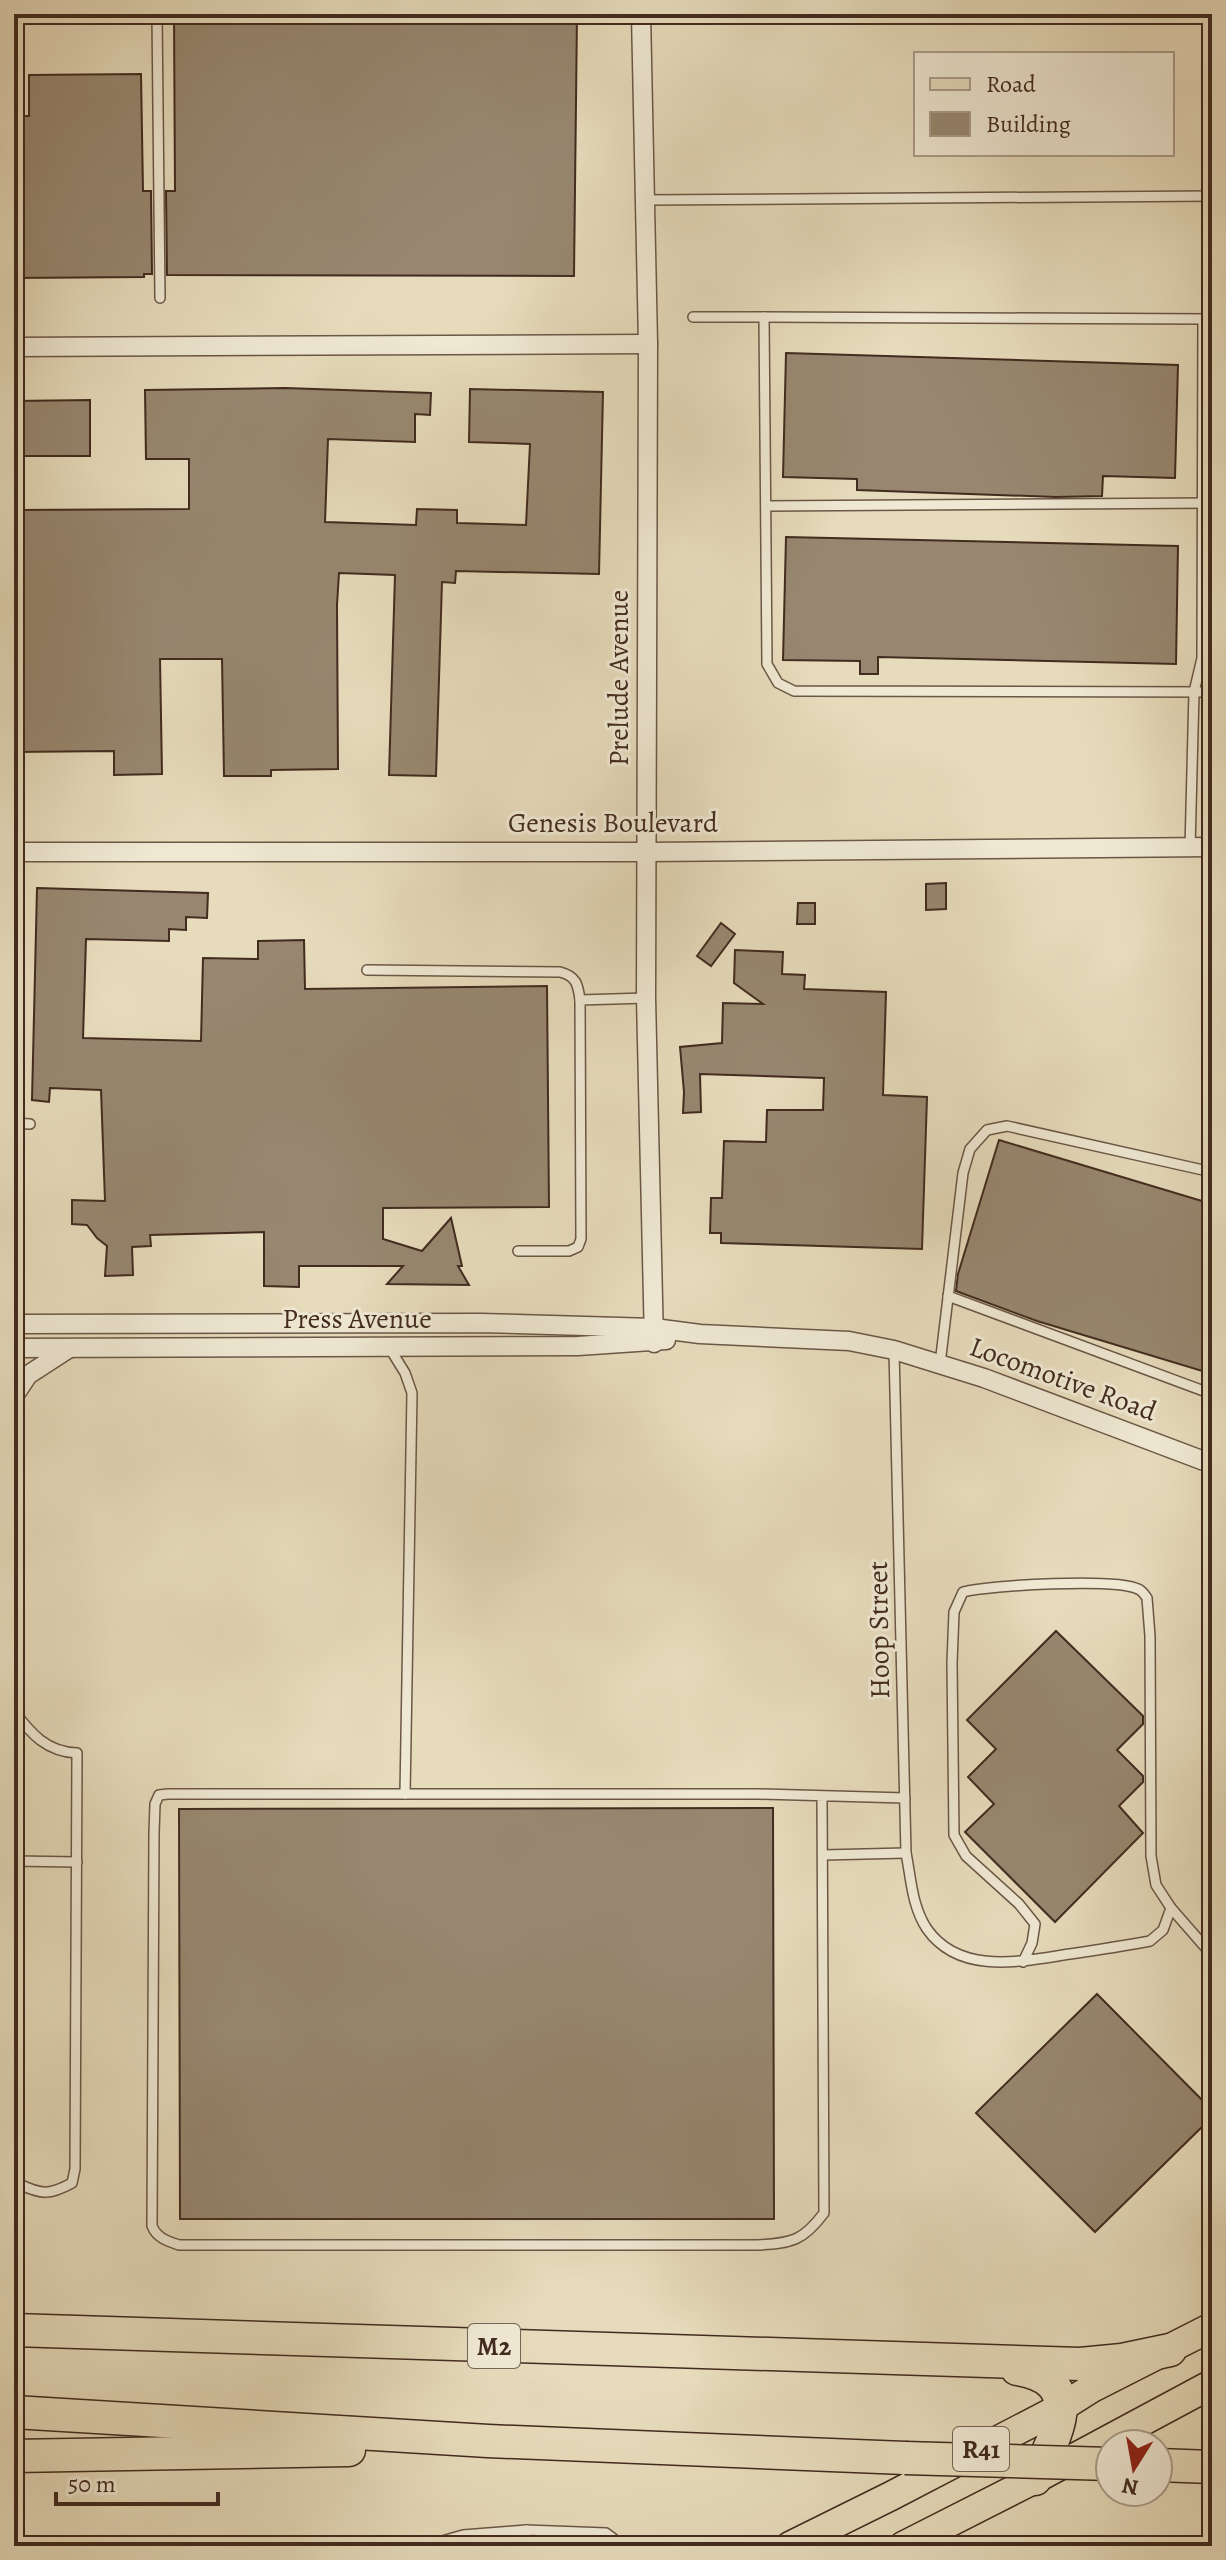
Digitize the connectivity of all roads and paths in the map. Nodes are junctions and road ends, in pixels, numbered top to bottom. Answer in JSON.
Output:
{"nodes":[{"id":1,"x":157,"y":14,"type":"edge"},
{"id":2,"x":641,"y":14,"type":"edge"},
{"id":3,"x":1212,"y":196,"type":"edge"},
{"id":4,"x":644,"y":200,"type":"junction"},
{"id":5,"x":160,"y":298,"type":"dead end"},
{"id":6,"x":693,"y":317,"type":"dead end"},
{"id":7,"x":764,"y":317,"type":"junction"},
{"id":8,"x":1208,"y":319,"type":"edge"},
{"id":9,"x":648,"y":344,"type":"junction"},
{"id":10,"x":14,"y":347,"type":"edge"},
{"id":11,"x":1208,"y":503,"type":"edge"},
{"id":12,"x":766,"y":506,"type":"junction"},
{"id":13,"x":1202,"y":658,"type":"junction"},
{"id":14,"x":1194,"y":692,"type":"junction"},
{"id":15,"x":1212,"y":692,"type":"edge"},
{"id":16,"x":1212,"y":733,"type":"edge"},
{"id":17,"x":1212,"y":847,"type":"edge"},
{"id":18,"x":1190,"y":848,"type":"junction"},
{"id":19,"x":14,"y":852,"type":"edge"},
{"id":20,"x":646,"y":852,"type":"junction"},
{"id":21,"x":367,"y":970,"type":"dead end"},
{"id":22,"x":646,"y":998,"type":"junction"},
{"id":23,"x":580,"y":1000,"type":"junction"},
{"id":24,"x":14,"y":1123,"type":"edge"},
{"id":25,"x":30,"y":1124,"type":"dead end"},
{"id":26,"x":1212,"y":1172,"type":"edge"},
{"id":27,"x":518,"y":1251,"type":"dead end"},
{"id":28,"x":948,"y":1296,"type":"junction"},
{"id":29,"x":480,"y":1323,"type":"junction"},
{"id":30,"x":14,"y":1324,"type":"edge"},
{"id":31,"x":654,"y":1335,"type":"junction"},
{"id":32,"x":479,"y":1346,"type":"junction"},
{"id":33,"x":389,"y":1347,"type":"junction"},
{"id":34,"x":14,"y":1348,"type":"edge"},
{"id":35,"x":71,"y":1348,"type":"junction"},
{"id":36,"x":894,"y":1350,"type":"junction"},
{"id":37,"x":940,"y":1364,"type":"junction"},
{"id":38,"x":1212,"y":1394,"type":"edge"},
{"id":39,"x":14,"y":1396,"type":"edge"},
{"id":40,"x":1212,"y":1464,"type":"edge"},
{"id":41,"x":14,"y":1711,"type":"edge"},
{"id":42,"x":405,"y":1794,"type":"junction"},
{"id":43,"x":822,"y":1796,"type":"junction"},
{"id":44,"x":905,"y":1798,"type":"junction"},
{"id":45,"x":906,"y":1853,"type":"junction"},
{"id":46,"x":823,"y":1855,"type":"junction"},
{"id":47,"x":14,"y":1861,"type":"edge"},
{"id":48,"x":77,"y":1862,"type":"junction"},
{"id":49,"x":1171,"y":1908,"type":"junction"},
{"id":50,"x":1212,"y":1955,"type":"edge"},
{"id":51,"x":1023,"y":1962,"type":"junction"},
{"id":52,"x":14,"y":2141,"type":"edge"},
{"id":53,"x":1212,"y":2327,"type":"edge"},
{"id":54,"x":14,"y":2330,"type":"edge"},
{"id":55,"x":1170,"y":2350,"type":"junction"},
{"id":56,"x":974,"y":2362,"type":"junction"},
{"id":57,"x":1212,"y":2384,"type":"edge"},
{"id":58,"x":1062,"y":2407,"type":"junction"},
{"id":59,"x":19,"y":2412,"type":"edge"},
{"id":60,"x":488,"y":2441,"type":"junction"},
{"id":61,"x":20,"y":2455,"type":"edge"},
{"id":62,"x":1094,"y":2464,"type":"edge"},
{"id":63,"x":1035,"y":2479,"type":"junction"},
{"id":64,"x":526,"y":2530,"type":"junction"},
{"id":65,"x":425,"y":2546,"type":"edge"},
{"id":66,"x":526,"y":2546,"type":"edge"},
{"id":67,"x":616,"y":2546,"type":"edge"},
{"id":68,"x":790,"y":2546,"type":"edge"},
{"id":69,"x":903,"y":2546,"type":"edge"}],
"edges":[{"from":1,"to":5,"type":"lane"},
{"from":2,"to":4,"type":"street","name":"Prelude Avenue"},
{"from":3,"to":4,"type":"lane"},
{"from":4,"to":9,"type":"street","name":"Prelude Avenue"},
{"from":6,"to":7,"type":"lane"},
{"from":7,"to":8,"type":"lane"},
{"from":7,"to":12,"type":"lane"},
{"from":8,"to":11,"type":"lane"},
{"from":9,"to":10,"type":"street"},
{"from":9,"to":20,"type":"street","name":"Prelude Avenue"},
{"from":11,"to":12,"type":"lane"},
{"from":11,"to":13,"type":"lane"},
{"from":12,"to":14,"type":"lane"},
{"from":13,"to":14,"type":"lane"},
{"from":13,"to":15,"type":"lane"},
{"from":14,"to":15,"type":"lane"},
{"from":14,"to":18,"type":"lane"},
{"from":15,"to":16,"type":"lane"},
{"from":17,"to":18,"type":"street","name":"Genesis Boulevard"},
{"from":18,"to":20,"type":"street","name":"Genesis Boulevard"},
{"from":19,"to":20,"type":"street","name":"Genesis Boulevard"},
{"from":20,"to":22,"type":"street","name":"Prelude Avenue"},
{"from":21,"to":23,"type":"lane"},
{"from":22,"to":23,"type":"lane"},
{"from":22,"to":31,"type":"street","name":"Prelude Avenue"},
{"from":23,"to":27,"type":"lane"},
{"from":24,"to":25,"type":"lane"},
{"from":26,"to":28,"type":"lane"},
{"from":28,"to":37,"type":"lane"},
{"from":28,"to":38,"type":"lane"},
{"from":29,"to":30,"type":"street","name":"Press Avenue"},
{"from":29,"to":31,"type":"street","name":"Press Avenue"},
{"from":29,"to":32,"type":"street"},
{"from":31,"to":32,"type":"street","name":"Press Avenue"},
{"from":31,"to":36,"type":"street","name":"Press Avenue"},
{"from":32,"to":33,"type":"street","name":"Press Avenue"},
{"from":33,"to":35,"type":"street","name":"Press Avenue"},
{"from":33,"to":42,"type":"lane"},
{"from":34,"to":35,"type":"street","name":"Press Avenue"},
{"from":35,"to":39,"type":"street"},
{"from":36,"to":37,"type":"street","name":"Locomotive Road"},
{"from":36,"to":44,"type":"lane","name":"Hoop Street"},
{"from":37,"to":40,"type":"street","name":"Locomotive Road"},
{"from":41,"to":48,"type":"lane"},
{"from":42,"to":43,"type":"lane"},
{"from":42,"to":46,"type":"lane"},
{"from":43,"to":44,"type":"lane"},
{"from":43,"to":46,"type":"lane"},
{"from":44,"to":45,"type":"lane","name":"Hoop Street"},
{"from":45,"to":46,"type":"lane"},
{"from":45,"to":51,"type":"lane","name":"Hoop Street"},
{"from":47,"to":48,"type":"lane"},
{"from":48,"to":52,"type":"lane"},
{"from":49,"to":50,"type":"lane"},
{"from":49,"to":51,"type":"lane"},
{"from":49,"to":51,"type":"lane"},
{"from":53,"to":55,"type":"main road","number":"R41"},
{"from":54,"to":56,"type":"highway","number":"M2"},
{"from":55,"to":56,"type":"highway"},
{"from":55,"to":58,"type":"main road","number":"R41"},
{"from":56,"to":58,"type":"highway"},
{"from":57,"to":63,"type":"main road","number":"R41"},
{"from":58,"to":63,"type":"highway"},
{"from":58,"to":68,"type":"main road","number":"R41"},
{"from":59,"to":60,"type":"highway"},
{"from":60,"to":61,"type":"highway"},
{"from":60,"to":62,"type":"highway","bridge":true},
{"from":63,"to":69,"type":"main road","number":"R41"},
{"from":64,"to":65,"type":"lane"},
{"from":64,"to":66,"type":"lane"},
{"from":64,"to":67,"type":"lane"}]}
